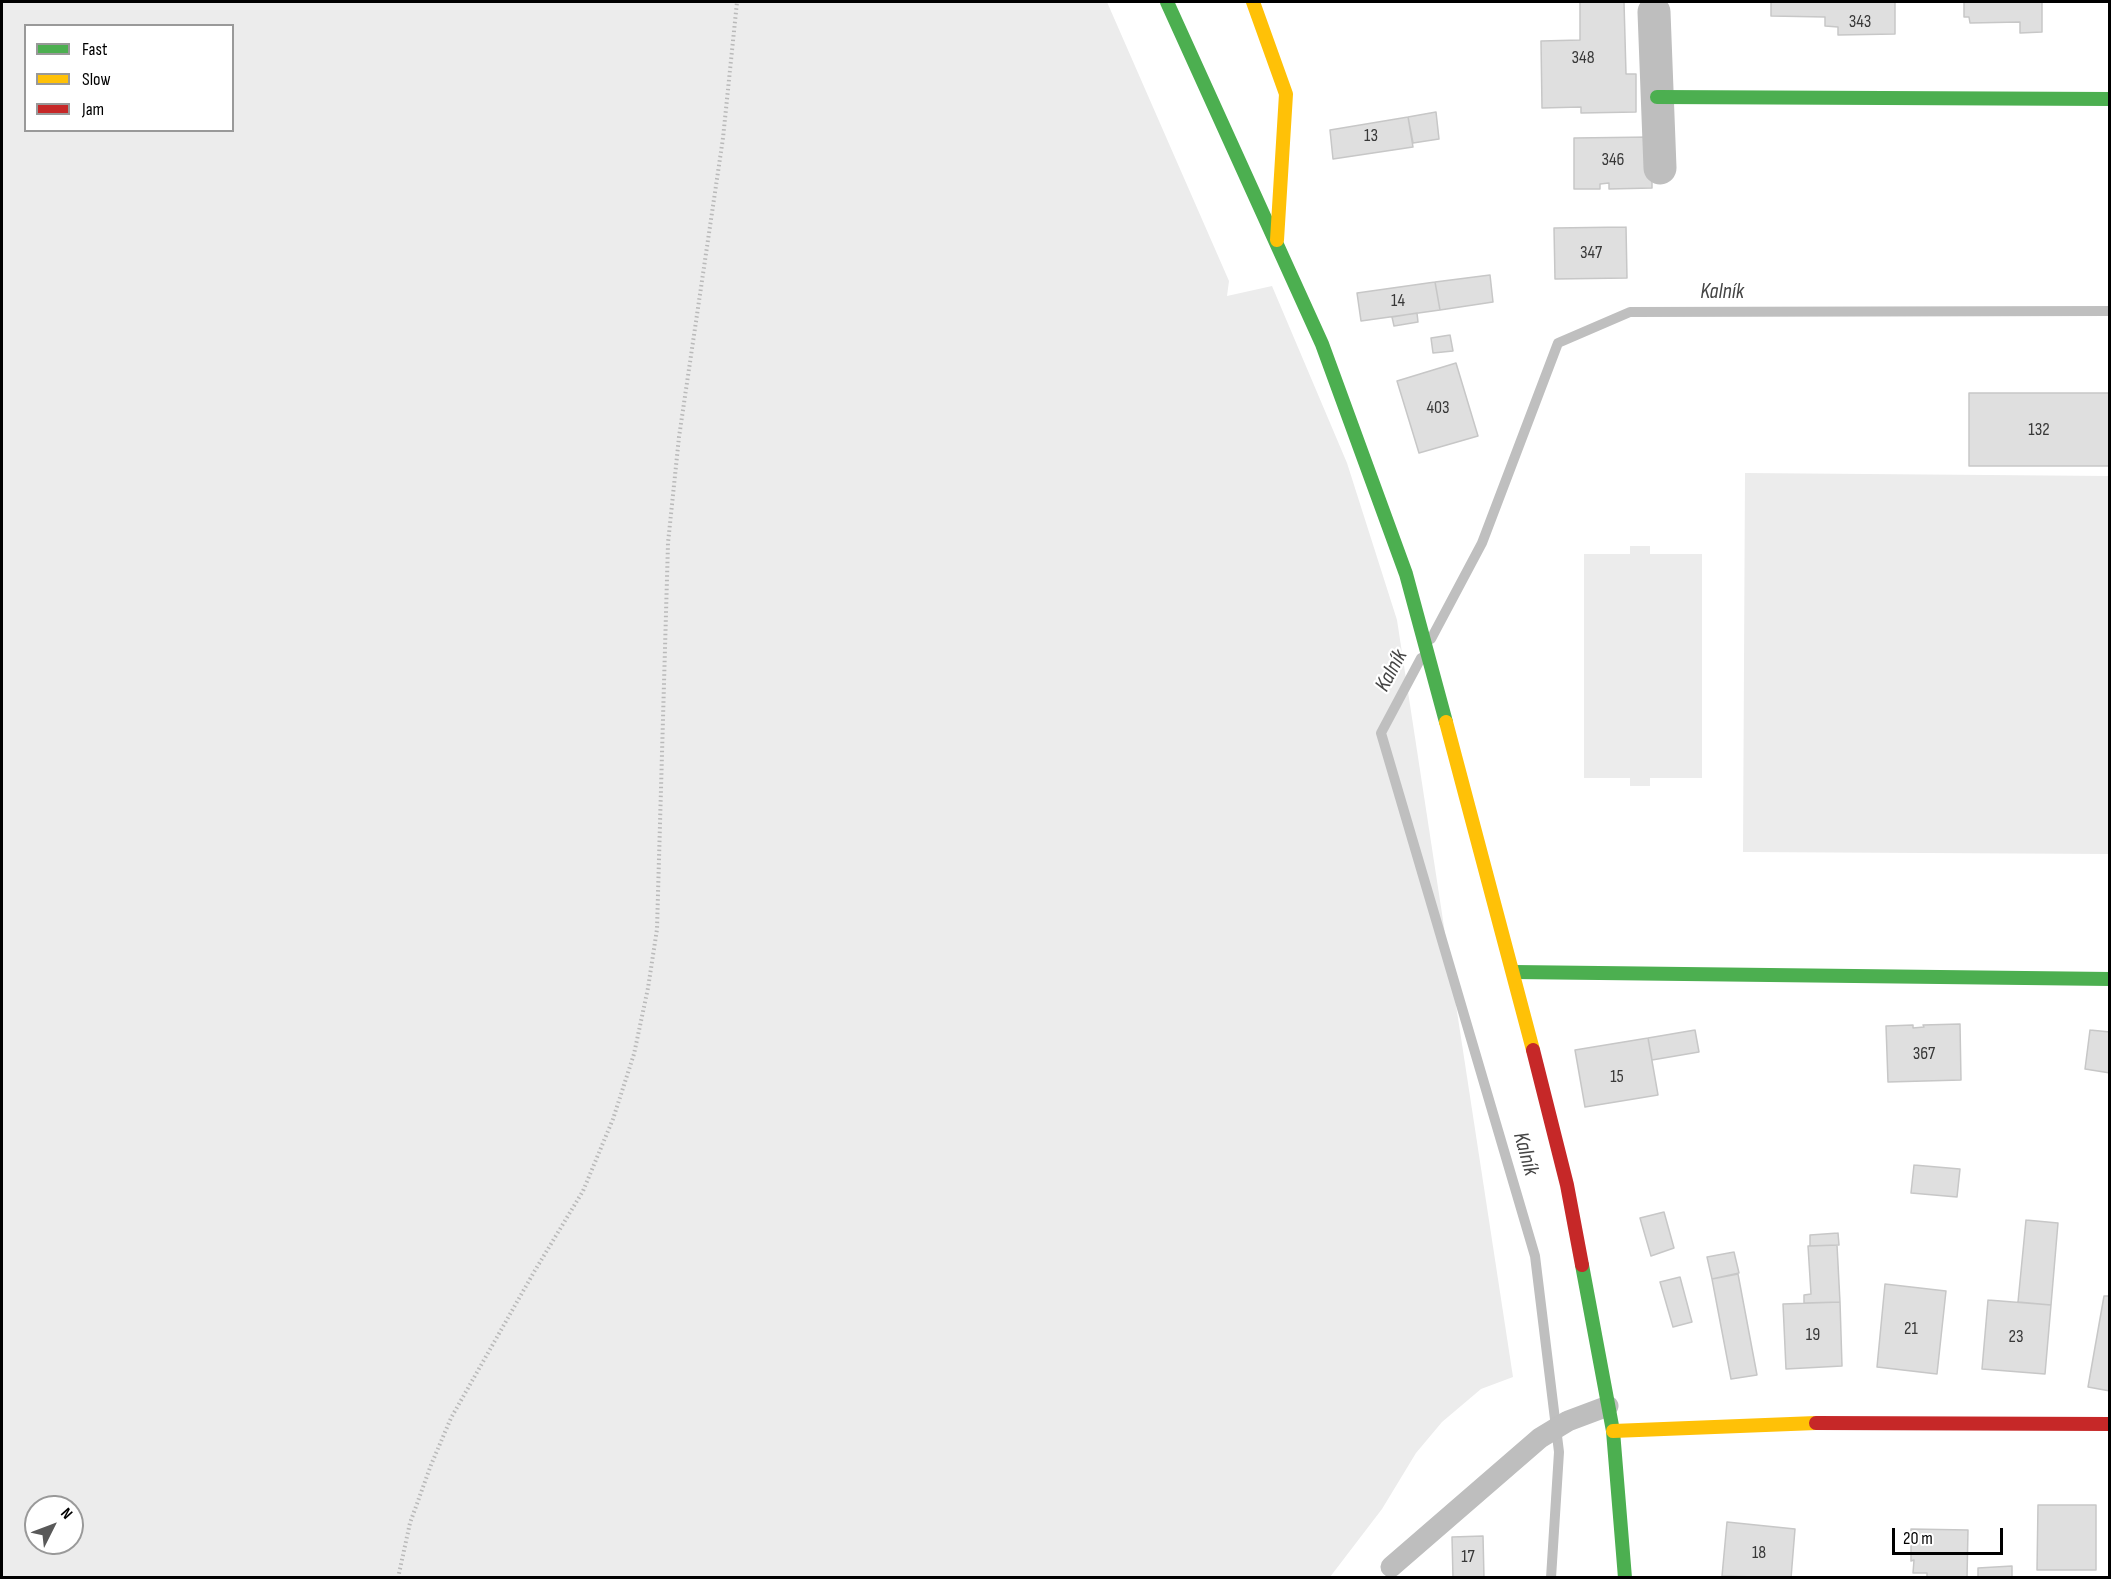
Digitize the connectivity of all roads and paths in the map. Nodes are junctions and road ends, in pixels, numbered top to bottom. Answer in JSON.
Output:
{"nodes":[{"id":1,"x":737,"y":2,"type":"edge"},
{"id":2,"x":1167,"y":2,"type":"edge"},
{"id":3,"x":1253,"y":2,"type":"edge"},
{"id":4,"x":1654,"y":12,"type":"dead end"},
{"id":5,"x":1657,"y":97,"type":"junction"},
{"id":6,"x":2109,"y":99,"type":"edge"},
{"id":7,"x":1660,"y":168,"type":"dead end"},
{"id":8,"x":1276,"y":244,"type":"junction"},
{"id":9,"x":1514,"y":972,"type":"junction"},
{"id":10,"x":2109,"y":979,"type":"edge"},
{"id":11,"x":1608,"y":1406,"type":"junction"},
{"id":12,"x":2109,"y":1424,"type":"edge"},
{"id":13,"x":1613,"y":1431,"type":"junction"},
{"id":14,"x":1391,"y":1568,"type":"dead end"},
{"id":15,"x":398,"y":1578,"type":"edge"},
{"id":16,"x":1625,"y":1578,"type":"edge"}],
"edges":[{"from":1,"to":15,"type":"path"},
{"from":2,"to":8,"type":"street"},
{"from":3,"to":8,"type":"street"},
{"from":4,"to":5,"type":"street"},
{"from":5,"to":6,"type":"street"},
{"from":5,"to":7,"type":"street"},
{"from":8,"to":9,"type":"street"},
{"from":9,"to":10,"type":"street"},
{"from":9,"to":11,"type":"street"},
{"from":11,"to":13,"type":"street"},
{"from":11,"to":14,"type":"lane"},
{"from":12,"to":13,"type":"street"},
{"from":13,"to":16,"type":"street"}]}
